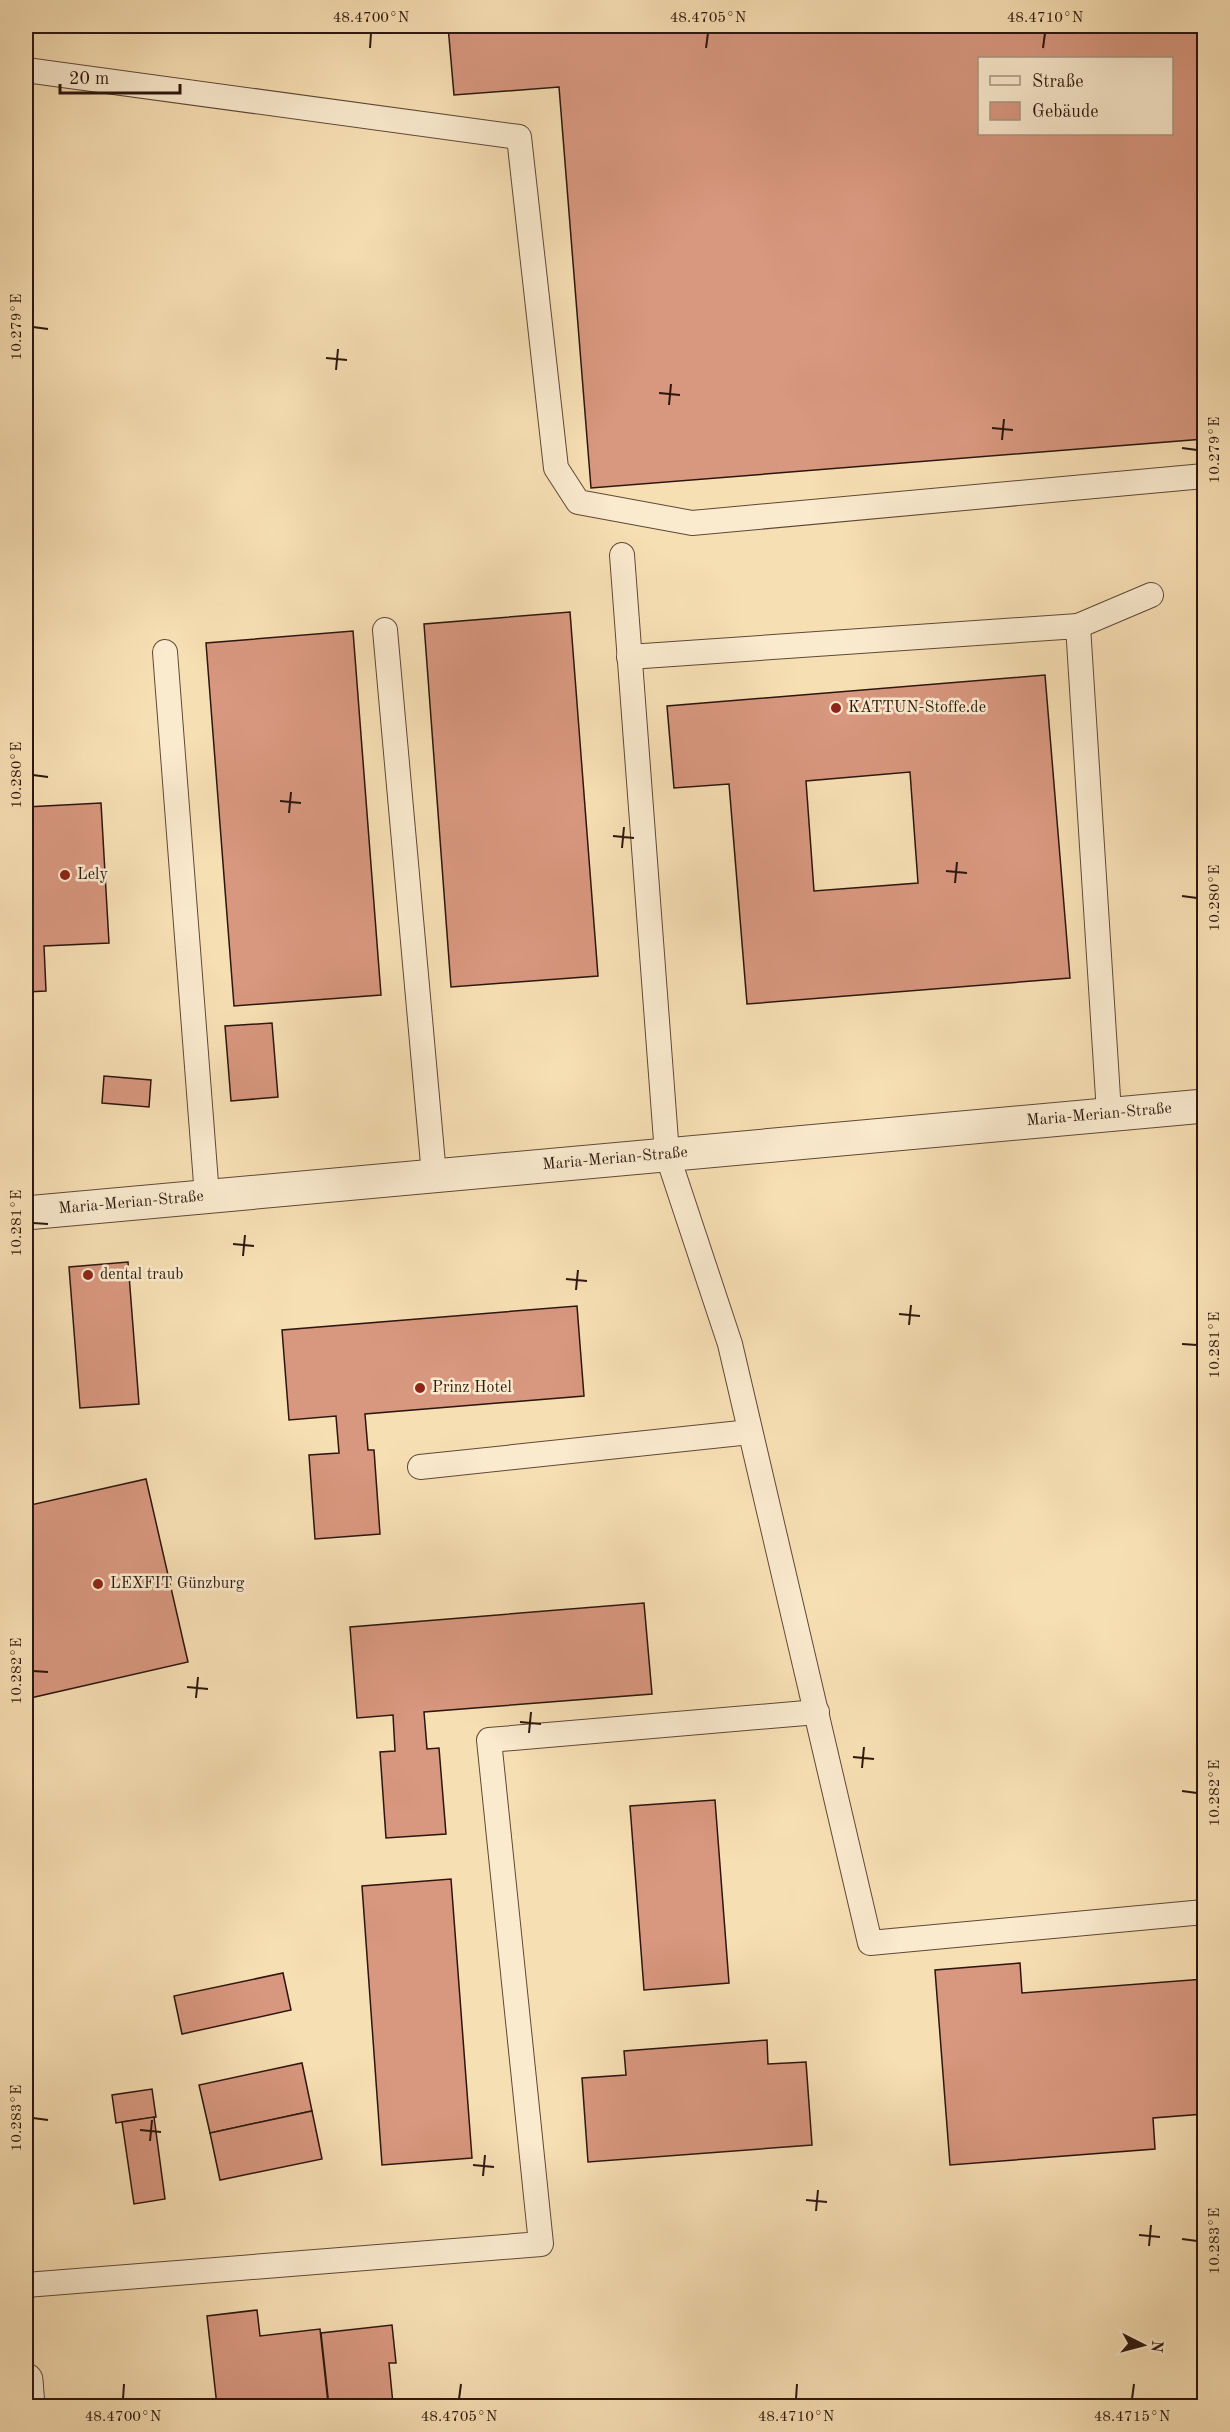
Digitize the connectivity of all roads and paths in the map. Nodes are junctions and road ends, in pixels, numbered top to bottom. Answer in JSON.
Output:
{"nodes":[{"id":1,"x":26,"y":70,"type":"edge"},
{"id":2,"x":1204,"y":476,"type":"edge"},
{"id":3,"x":622,"y":555,"type":"dead end"},
{"id":4,"x":1151,"y":595,"type":"dead end"},
{"id":5,"x":1078,"y":626,"type":"junction"},
{"id":6,"x":385,"y":630,"type":"dead end"},
{"id":7,"x":165,"y":652,"type":"dead end"},
{"id":8,"x":630,"y":657,"type":"junction"},
{"id":9,"x":1204,"y":1106,"type":"edge"},
{"id":10,"x":1109,"y":1113,"type":"junction"},
{"id":11,"x":667,"y":1154,"type":"junction"},
{"id":12,"x":434,"y":1175,"type":"junction"},
{"id":13,"x":207,"y":1196,"type":"junction"},
{"id":14,"x":26,"y":1212,"type":"edge"},
{"id":15,"x":750,"y":1432,"type":"junction"},
{"id":16,"x":420,"y":1467,"type":"dead end"},
{"id":17,"x":817,"y":1712,"type":"junction"},
{"id":18,"x":1204,"y":1912,"type":"edge"},
{"id":19,"x":26,"y":2285,"type":"edge"},
{"id":20,"x":26,"y":2380,"type":"edge"},
{"id":21,"x":28,"y":2406,"type":"edge"}],
"edges":[{"from":1,"to":2,"type":"lane"},
{"from":3,"to":8,"type":"lane"},
{"from":4,"to":5,"type":"lane"},
{"from":5,"to":8,"type":"lane"},
{"from":5,"to":10,"type":"lane"},
{"from":6,"to":12,"type":"lane"},
{"from":7,"to":13,"type":"lane"},
{"from":8,"to":11,"type":"lane"},
{"from":9,"to":10,"type":"street","name":"Maria-Merian-Straße"},
{"from":10,"to":11,"type":"street","name":"Maria-Merian-Straße"},
{"from":11,"to":12,"type":"street","name":"Maria-Merian-Straße"},
{"from":11,"to":15,"type":"lane"},
{"from":12,"to":13,"type":"street","name":"Maria-Merian-Straße"},
{"from":13,"to":14,"type":"street","name":"Maria-Merian-Straße"},
{"from":15,"to":16,"type":"lane"},
{"from":15,"to":17,"type":"lane"},
{"from":17,"to":18,"type":"lane"},
{"from":17,"to":19,"type":"lane"},
{"from":20,"to":21,"type":"street"}]}
